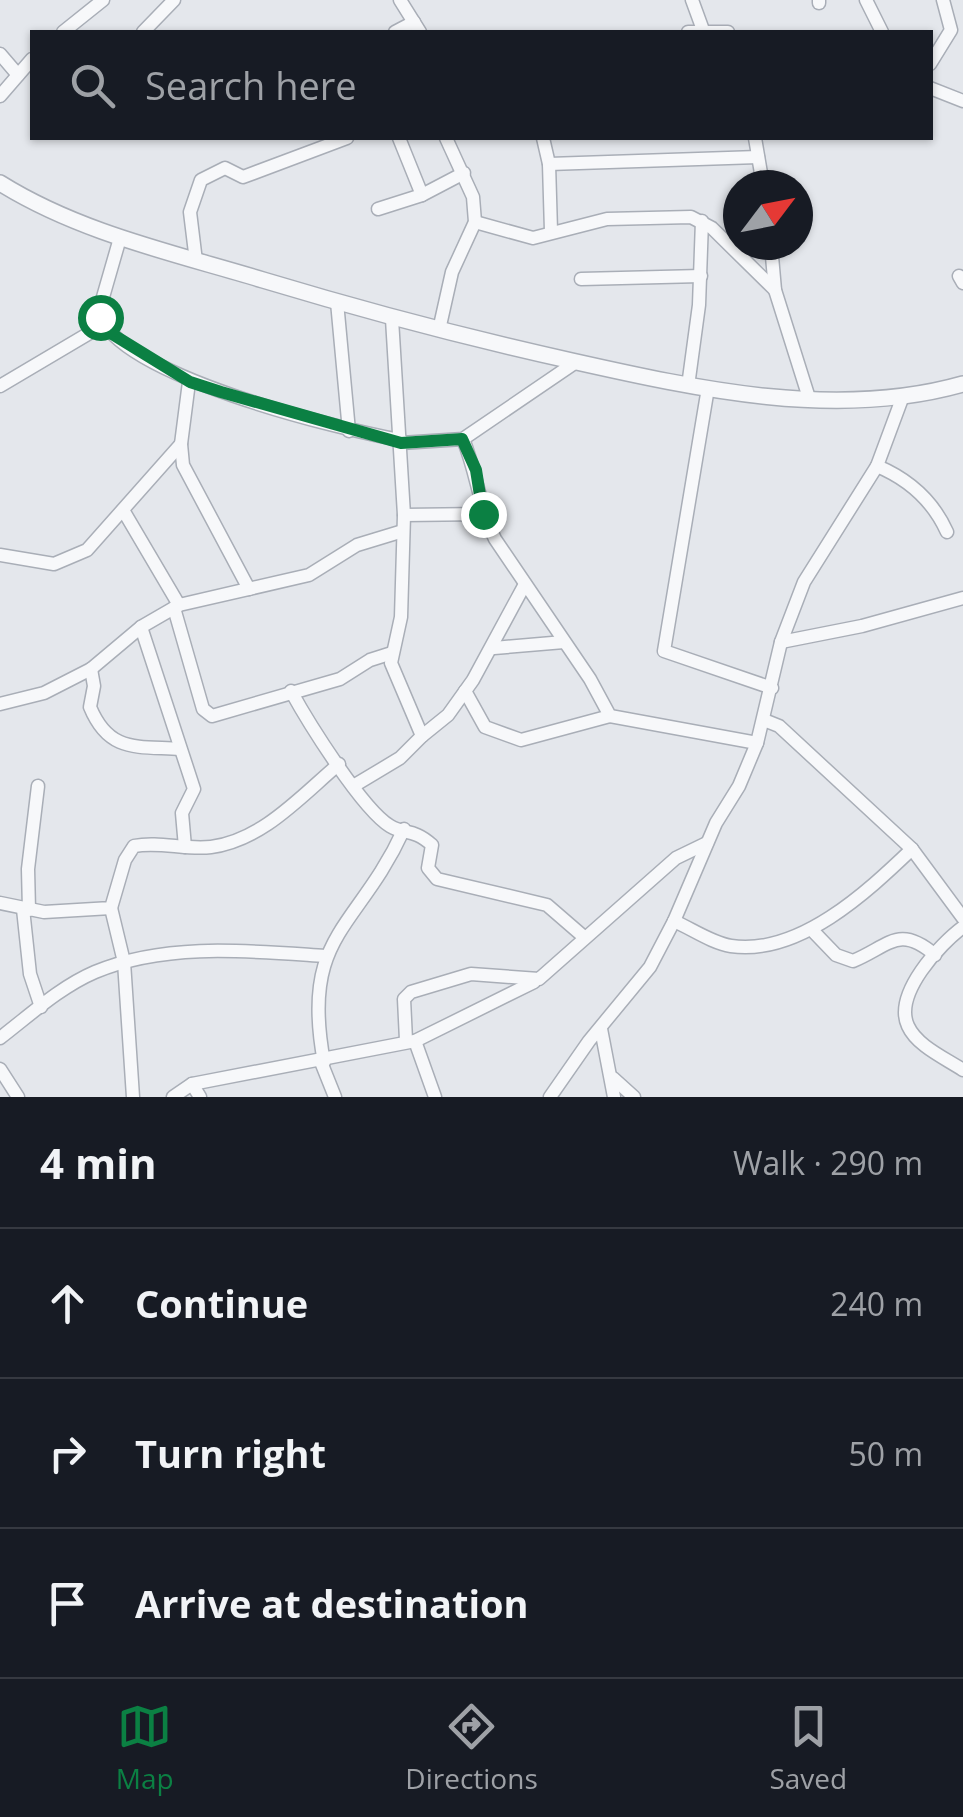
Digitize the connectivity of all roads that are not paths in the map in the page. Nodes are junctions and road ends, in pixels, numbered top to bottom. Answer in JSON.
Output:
{"nodes":[{"id":1,"x":103,"y":0,"type":"edge"},
{"id":2,"x":174,"y":0,"type":"edge"},
{"id":3,"x":400,"y":0,"type":"edge"},
{"id":4,"x":692,"y":0,"type":"edge"},
{"id":5,"x":866,"y":0,"type":"edge"},
{"id":6,"x":943,"y":0,"type":"edge"},
{"id":7,"x":417,"y":27,"type":"edge"},
{"id":8,"x":66,"y":30,"type":"edge"},
{"id":9,"x":146,"y":30,"type":"edge"},
{"id":10,"x":703,"y":30,"type":"edge"},
{"id":11,"x":881,"y":30,"type":"edge"},
{"id":12,"x":0,"y":54,"type":"edge"},
{"id":13,"x":933,"y":59,"type":"edge"},
{"id":14,"x":30,"y":61,"type":"edge"},
{"id":15,"x":18,"y":75,"type":"junction"},
{"id":16,"x":933,"y":89,"type":"edge"},
{"id":17,"x":0,"y":96,"type":"edge"},
{"id":18,"x":963,"y":101,"type":"edge"},
{"id":19,"x":342,"y":140,"type":"edge"},
{"id":20,"x":400,"y":140,"type":"edge"},
{"id":21,"x":447,"y":140,"type":"edge"},
{"id":22,"x":543,"y":140,"type":"edge"},
{"id":23,"x":755,"y":140,"type":"edge"},
{"id":24,"x":758,"y":157,"type":"junction"},
{"id":25,"x":549,"y":164,"type":"junction"},
{"id":26,"x":760,"y":170,"type":"edge"},
{"id":27,"x":464,"y":173,"type":"junction"},
{"id":28,"x":0,"y":183,"type":"edge"},
{"id":29,"x":422,"y":195,"type":"junction"},
{"id":30,"x":378,"y":209,"type":"dead end"},
{"id":31,"x":702,"y":221,"type":"junction"},
{"id":32,"x":475,"y":222,"type":"junction"},
{"id":33,"x":552,"y":231,"type":"junction"},
{"id":34,"x":120,"y":238,"type":"junction"},
{"id":35,"x":196,"y":260,"type":"junction"},
{"id":36,"x":773,"y":260,"type":"edge"},
{"id":37,"x":701,"y":276,"type":"junction"},
{"id":38,"x":581,"y":279,"type":"dead end"},
{"id":39,"x":776,"y":290,"type":"junction"},
{"id":40,"x":337,"y":302,"type":"junction"},
{"id":41,"x":392,"y":319,"type":"junction"},
{"id":42,"x":103,"y":324,"type":"junction"},
{"id":43,"x":439,"y":330,"type":"junction"},
{"id":44,"x":576,"y":362,"type":"junction"},
{"id":45,"x":190,"y":382,"type":"junction"},
{"id":46,"x":963,"y":384,"type":"edge"},
{"id":47,"x":0,"y":386,"type":"edge"},
{"id":48,"x":688,"y":386,"type":"junction"},
{"id":49,"x":708,"y":388,"type":"junction"},
{"id":50,"x":903,"y":396,"type":"junction"},
{"id":51,"x":809,"y":398,"type":"junction"},
{"id":52,"x":349,"y":431,"type":"junction"},
{"id":53,"x":462,"y":439,"type":"junction"},
{"id":54,"x":401,"y":441,"type":"junction"},
{"id":55,"x":181,"y":444,"type":"junction"},
{"id":56,"x":877,"y":466,"type":"junction"},
{"id":57,"x":123,"y":510,"type":"junction"},
{"id":58,"x":404,"y":514,"type":"junction"},
{"id":59,"x":483,"y":514,"type":"junction"},
{"id":60,"x":403,"y":531,"type":"junction"},
{"id":61,"x":947,"y":532,"type":"dead end"},
{"id":62,"x":0,"y":555,"type":"edge"},
{"id":63,"x":525,"y":584,"type":"junction"},
{"id":64,"x":249,"y":589,"type":"junction"},
{"id":65,"x":963,"y":598,"type":"edge"},
{"id":66,"x":177,"y":606,"type":"junction"},
{"id":67,"x":141,"y":627,"type":"junction"},
{"id":68,"x":564,"y":642,"type":"junction"},
{"id":69,"x":781,"y":642,"type":"junction"},
{"id":70,"x":494,"y":648,"type":"junction"},
{"id":71,"x":392,"y":653,"type":"junction"},
{"id":72,"x":90,"y":669,"type":"junction"},
{"id":73,"x":772,"y":688,"type":"junction"},
{"id":74,"x":291,"y":690,"type":"junction"},
{"id":75,"x":465,"y":692,"type":"junction"},
{"id":76,"x":0,"y":704,"type":"edge"},
{"id":77,"x":610,"y":716,"type":"junction"},
{"id":78,"x":764,"y":720,"type":"junction"},
{"id":79,"x":422,"y":736,"type":"junction"},
{"id":80,"x":758,"y":743,"type":"junction"},
{"id":81,"x":180,"y":749,"type":"junction"},
{"id":82,"x":340,"y":764,"type":"junction"},
{"id":83,"x":355,"y":785,"type":"junction"},
{"id":84,"x":38,"y":786,"type":"dead end"},
{"id":85,"x":404,"y":829,"type":"junction"},
{"id":86,"x":707,"y":843,"type":"junction"},
{"id":87,"x":185,"y":848,"type":"junction"},
{"id":88,"x":912,"y":849,"type":"junction"},
{"id":89,"x":0,"y":903,"type":"edge"},
{"id":90,"x":111,"y":908,"type":"junction"},
{"id":91,"x":26,"y":909,"type":"junction"},
{"id":92,"x":963,"y":918,"type":"edge"},
{"id":93,"x":674,"y":921,"type":"junction"},
{"id":94,"x":811,"y":928,"type":"junction"},
{"id":95,"x":963,"y":928,"type":"edge"},
{"id":96,"x":584,"y":937,"type":"junction"},
{"id":97,"x":326,"y":956,"type":"junction"},
{"id":98,"x":935,"y":956,"type":"junction"},
{"id":99,"x":124,"y":962,"type":"junction"},
{"id":100,"x":534,"y":982,"type":"junction"},
{"id":101,"x":41,"y":1007,"type":"junction"},
{"id":102,"x":601,"y":1028,"type":"junction"},
{"id":103,"x":0,"y":1038,"type":"edge"},
{"id":104,"x":410,"y":1041,"type":"junction"},
{"id":105,"x":322,"y":1062,"type":"junction"},
{"id":106,"x":0,"y":1069,"type":"edge"},
{"id":107,"x":963,"y":1070,"type":"edge"},
{"id":108,"x":614,"y":1078,"type":"junction"},
{"id":109,"x":192,"y":1084,"type":"junction"},
{"id":110,"x":18,"y":1097,"type":"edge"},
{"id":111,"x":134,"y":1097,"type":"edge"},
{"id":112,"x":173,"y":1097,"type":"edge"},
{"id":113,"x":200,"y":1097,"type":"edge"},
{"id":114,"x":335,"y":1097,"type":"edge"},
{"id":115,"x":435,"y":1097,"type":"edge"},
{"id":116,"x":550,"y":1097,"type":"edge"},
{"id":117,"x":614,"y":1097,"type":"edge"},
{"id":118,"x":634,"y":1097,"type":"edge"}],
"edges":[{"from":1,"to":8,"type":"street"},
{"from":2,"to":9,"type":"street"},
{"from":3,"to":7,"type":"street"},
{"from":4,"to":10,"type":"street"},
{"from":5,"to":11,"type":"street"},
{"from":6,"to":13,"type":"street"},
{"from":12,"to":15,"type":"street"},
{"from":14,"to":15,"type":"street"},
{"from":15,"to":17,"type":"street"},
{"from":16,"to":18,"type":"street"},
{"from":19,"to":35,"type":"street"},
{"from":20,"to":29,"type":"street"},
{"from":21,"to":27,"type":"street"},
{"from":22,"to":25,"type":"street"},
{"from":23,"to":24,"type":"street"},
{"from":24,"to":25,"type":"street"},
{"from":24,"to":26,"type":"street"},
{"from":25,"to":33,"type":"street"},
{"from":27,"to":29,"type":"street"},
{"from":27,"to":32,"type":"street"},
{"from":28,"to":34,"type":"street"},
{"from":29,"to":30,"type":"street"},
{"from":31,"to":33,"type":"street"},
{"from":31,"to":37,"type":"street"},
{"from":31,"to":39,"type":"street"},
{"from":32,"to":33,"type":"street"},
{"from":32,"to":43,"type":"street"},
{"from":34,"to":35,"type":"street"},
{"from":34,"to":42,"type":"street"},
{"from":35,"to":40,"type":"street"},
{"from":36,"to":39,"type":"street"},
{"from":37,"to":38,"type":"street"},
{"from":37,"to":48,"type":"street"},
{"from":39,"to":51,"type":"street"},
{"from":40,"to":41,"type":"street"},
{"from":40,"to":52,"type":"street"},
{"from":41,"to":43,"type":"street"},
{"from":41,"to":54,"type":"street"},
{"from":42,"to":45,"type":"street"},
{"from":42,"to":47,"type":"street"},
{"from":43,"to":44,"type":"street"},
{"from":44,"to":48,"type":"street"},
{"from":44,"to":53,"type":"street"},
{"from":45,"to":52,"type":"street"},
{"from":45,"to":55,"type":"street"},
{"from":46,"to":50,"type":"street"},
{"from":48,"to":49,"type":"street"},
{"from":49,"to":51,"type":"street"},
{"from":49,"to":73,"type":"street"},
{"from":50,"to":51,"type":"street"},
{"from":50,"to":56,"type":"street"},
{"from":52,"to":54,"type":"street"},
{"from":53,"to":54,"type":"street"},
{"from":53,"to":59,"type":"street"},
{"from":54,"to":58,"type":"street"},
{"from":55,"to":57,"type":"street"},
{"from":55,"to":64,"type":"street"},
{"from":56,"to":61,"type":"street"},
{"from":56,"to":69,"type":"street"},
{"from":57,"to":62,"type":"street"},
{"from":57,"to":66,"type":"street"},
{"from":58,"to":59,"type":"street"},
{"from":58,"to":60,"type":"street"},
{"from":59,"to":63,"type":"street"},
{"from":60,"to":64,"type":"street"},
{"from":60,"to":71,"type":"street"},
{"from":63,"to":68,"type":"street"},
{"from":63,"to":70,"type":"street"},
{"from":64,"to":66,"type":"street"},
{"from":65,"to":69,"type":"street"},
{"from":66,"to":67,"type":"street"},
{"from":66,"to":74,"type":"street"},
{"from":67,"to":72,"type":"street"},
{"from":67,"to":81,"type":"street"},
{"from":68,"to":70,"type":"street"},
{"from":68,"to":77,"type":"street"},
{"from":69,"to":73,"type":"street"},
{"from":70,"to":75,"type":"street"},
{"from":71,"to":74,"type":"street"},
{"from":71,"to":79,"type":"street"},
{"from":72,"to":76,"type":"street"},
{"from":72,"to":81,"type":"street"},
{"from":73,"to":78,"type":"street"},
{"from":74,"to":82,"type":"street"},
{"from":75,"to":77,"type":"street"},
{"from":75,"to":79,"type":"street"},
{"from":77,"to":80,"type":"street"},
{"from":78,"to":80,"type":"street"},
{"from":78,"to":88,"type":"street"},
{"from":79,"to":83,"type":"street"},
{"from":80,"to":86,"type":"street"},
{"from":81,"to":87,"type":"street"},
{"from":82,"to":83,"type":"street"},
{"from":82,"to":87,"type":"street"},
{"from":83,"to":85,"type":"street"},
{"from":84,"to":91,"type":"street"},
{"from":85,"to":96,"type":"street"},
{"from":85,"to":97,"type":"street"},
{"from":86,"to":93,"type":"street"},
{"from":86,"to":96,"type":"street"},
{"from":87,"to":90,"type":"street"},
{"from":88,"to":92,"type":"street"},
{"from":88,"to":94,"type":"street"},
{"from":89,"to":91,"type":"street"},
{"from":90,"to":91,"type":"street"},
{"from":90,"to":99,"type":"street"},
{"from":91,"to":101,"type":"street"},
{"from":93,"to":94,"type":"street"},
{"from":93,"to":102,"type":"street"},
{"from":94,"to":98,"type":"street"},
{"from":95,"to":98,"type":"street"},
{"from":96,"to":100,"type":"street"},
{"from":97,"to":99,"type":"street"},
{"from":97,"to":105,"type":"street"},
{"from":98,"to":107,"type":"street"},
{"from":99,"to":101,"type":"street"},
{"from":99,"to":111,"type":"street"},
{"from":100,"to":104,"type":"street"},
{"from":100,"to":104,"type":"street"},
{"from":101,"to":103,"type":"street"},
{"from":102,"to":108,"type":"street"},
{"from":102,"to":116,"type":"street"},
{"from":104,"to":105,"type":"street"},
{"from":104,"to":115,"type":"street"},
{"from":105,"to":109,"type":"street"},
{"from":105,"to":114,"type":"street"},
{"from":106,"to":110,"type":"street"},
{"from":108,"to":117,"type":"street"},
{"from":108,"to":118,"type":"street"},
{"from":109,"to":112,"type":"street"},
{"from":109,"to":113,"type":"street"}]}
